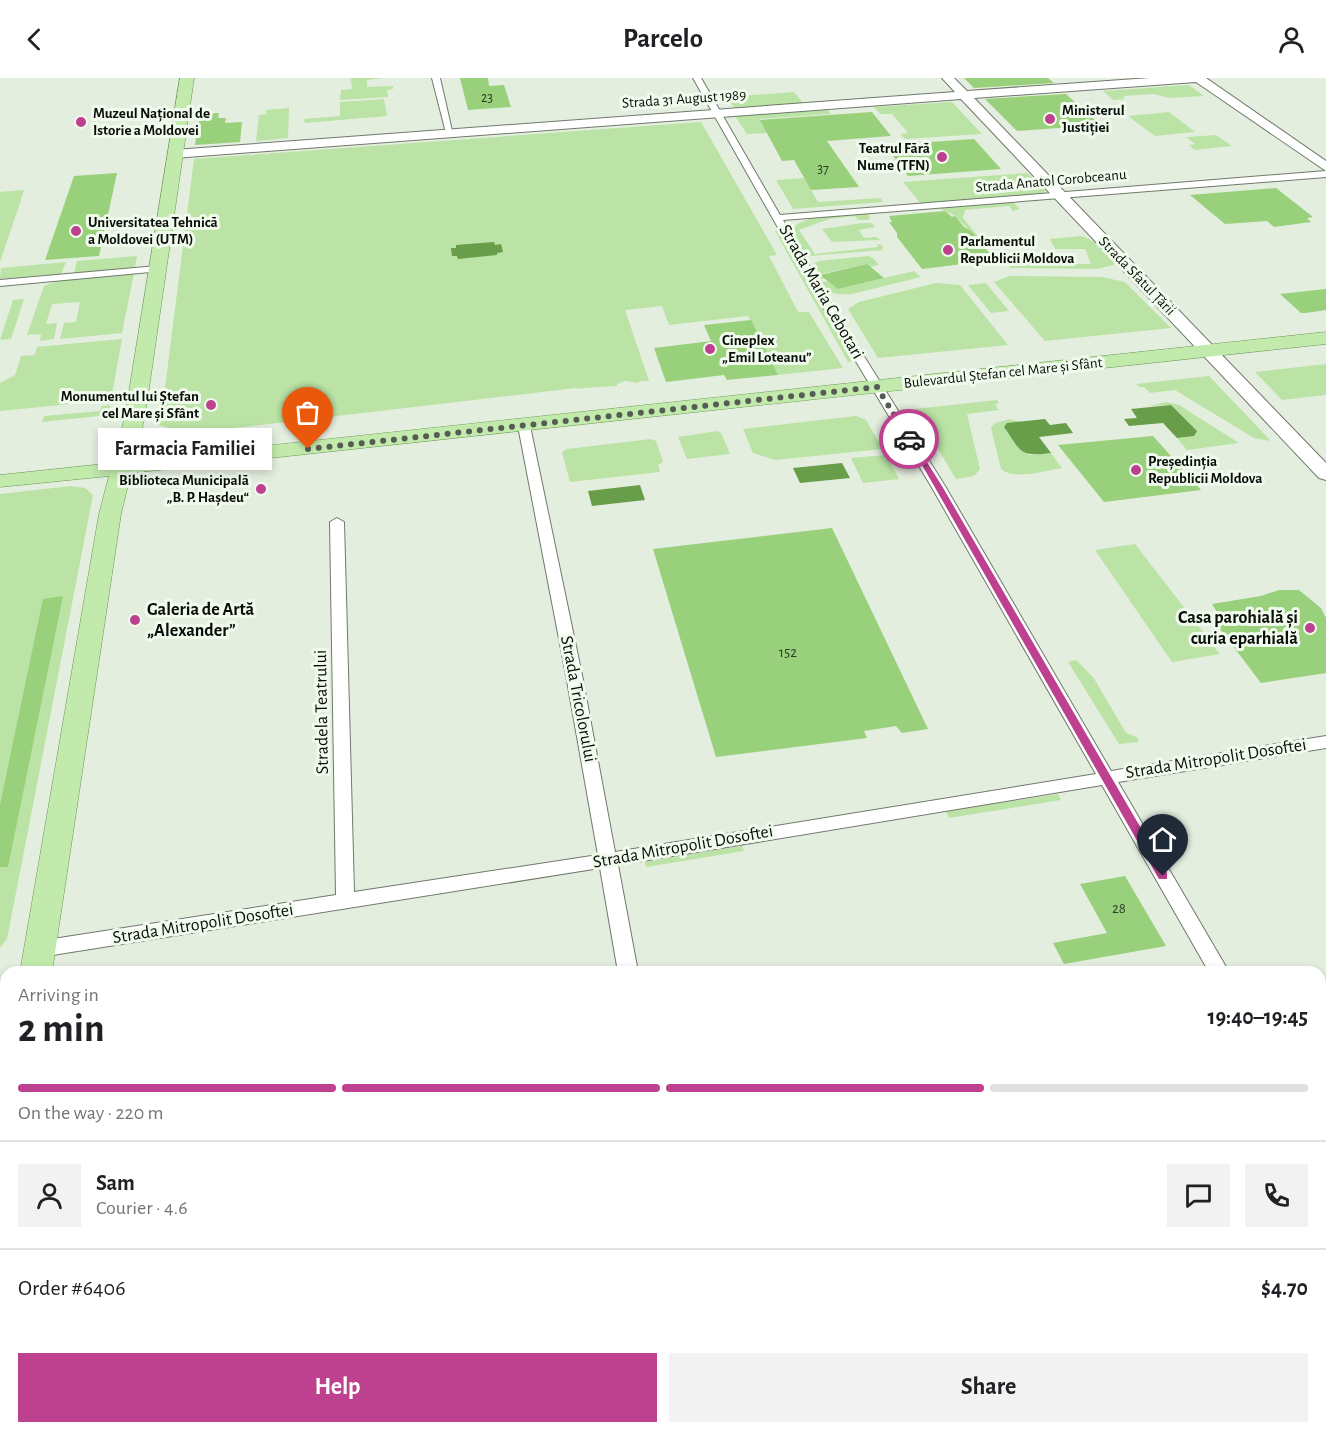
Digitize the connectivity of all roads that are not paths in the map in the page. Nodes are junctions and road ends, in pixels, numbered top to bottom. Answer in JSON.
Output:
{"nodes":[{"id":1,"x":188,"y":78,"type":"edge"},
{"id":2,"x":436,"y":78,"type":"edge"},
{"id":3,"x":697,"y":78,"type":"edge"},
{"id":4,"x":948,"y":78,"type":"edge"},
{"id":5,"x":1197,"y":78,"type":"edge"},
{"id":6,"x":965,"y":95,"type":"junction"},
{"id":7,"x":717,"y":114,"type":"junction"},
{"id":8,"x":450,"y":133,"type":"junction"},
{"id":9,"x":174,"y":154,"type":"junction"},
{"id":10,"x":1326,"y":167,"type":"edge"},
{"id":11,"x":1326,"y":174,"type":"edge"},
{"id":12,"x":1059,"y":196,"type":"junction"},
{"id":13,"x":778,"y":218,"type":"junction"},
{"id":14,"x":157,"y":269,"type":"junction"},
{"id":15,"x":0,"y":282,"type":"edge"},
{"id":16,"x":1326,"y":338,"type":"edge"},
{"id":17,"x":1207,"y":351,"type":"junction"},
{"id":18,"x":877,"y":387,"type":"junction"},
{"id":19,"x":524,"y":426,"type":"junction"},
{"id":20,"x":122,"y":468,"type":"junction"},
{"id":21,"x":1326,"y":474,"type":"edge"},
{"id":22,"x":0,"y":481,"type":"edge"},
{"id":23,"x":337,"y":522,"type":"dead end"},
{"id":24,"x":1326,"y":742,"type":"edge"},
{"id":25,"x":1105,"y":777,"type":"junction"},
{"id":26,"x":607,"y":860,"type":"junction"},
{"id":27,"x":345,"y":901,"type":"junction"},
{"id":28,"x":38,"y":961,"type":"edge"},
{"id":29,"x":627,"y":966,"type":"edge"},
{"id":30,"x":1215,"y":966,"type":"edge"}],
"edges":[{"from":1,"to":9,"type":"main road"},
{"from":2,"to":8,"type":"street"},
{"from":3,"to":7,"type":"street","name":"Strada Maria Cebotari"},
{"from":4,"to":6,"type":"street","name":"Strada Sfatul Țării"},
{"from":5,"to":6,"type":"street","name":"Strada 31 August 1989"},
{"from":5,"to":10,"type":"street"},
{"from":6,"to":7,"type":"street","name":"Strada 31 August 1989"},
{"from":6,"to":12,"type":"street","name":"Strada Sfatul Țării"},
{"from":7,"to":8,"type":"street","name":"Strada 31 August 1989"},
{"from":7,"to":13,"type":"street","name":"Strada Maria Cebotari"},
{"from":8,"to":9,"type":"street","name":"Strada 31 August 1989"},
{"from":9,"to":14,"type":"main road"},
{"from":11,"to":12,"type":"street","name":"Strada Anatol Corobceanu"},
{"from":12,"to":13,"type":"street","name":"Strada Anatol Corobceanu"},
{"from":12,"to":17,"type":"street","name":"Strada Sfatul Țării"},
{"from":13,"to":18,"type":"street","name":"Strada Maria Cebotari"},
{"from":14,"to":15,"type":"street"},
{"from":14,"to":20,"type":"main road"},
{"from":16,"to":17,"type":"main road","name":"Bulevardul Ștefan cel Mare și Sfânt"},
{"from":17,"to":18,"type":"main road","name":"Bulevardul Ștefan cel Mare și Sfânt"},
{"from":17,"to":21,"type":"street","name":"Strada Sfatul Țării"},
{"from":18,"to":19,"type":"main road","name":"Bulevardul Ștefan cel Mare și Sfânt"},
{"from":18,"to":25,"type":"street","name":"Strada Maria Cebotari"},
{"from":19,"to":20,"type":"main road","name":"Bulevardul Ștefan cel Mare și Sfânt"},
{"from":19,"to":26,"type":"street","name":"Strada Tricolorului"},
{"from":20,"to":22,"type":"main road","name":"Bulevardul Ștefan cel Mare și Sfânt"},
{"from":20,"to":28,"type":"main road"},
{"from":23,"to":27,"type":"street","name":"Stradela Teatrului"},
{"from":24,"to":25,"type":"street","name":"Strada Mitropolit Dosoftei"},
{"from":25,"to":26,"type":"street","name":"Strada Mitropolit Dosoftei"},
{"from":25,"to":30,"type":"street","name":"Strada Maria Cebotari"},
{"from":26,"to":27,"type":"street","name":"Strada Mitropolit Dosoftei"},
{"from":26,"to":29,"type":"street","name":"Strada Tricolorului"},
{"from":27,"to":28,"type":"street","name":"Strada Mitropolit Dosoftei"}]}
